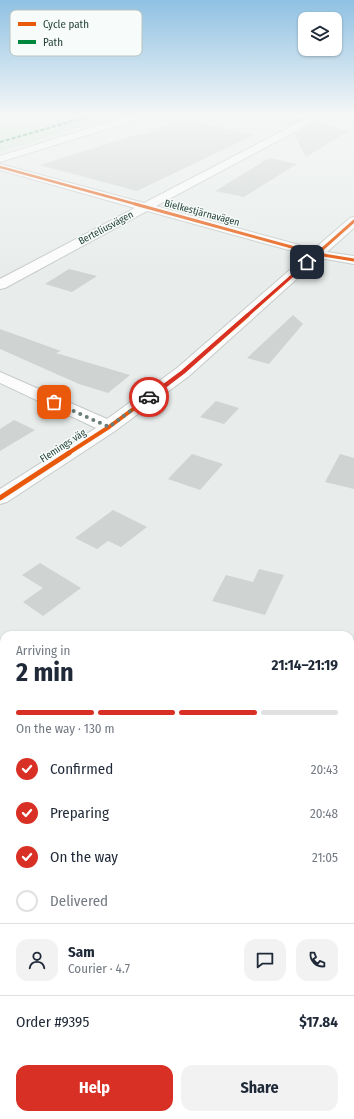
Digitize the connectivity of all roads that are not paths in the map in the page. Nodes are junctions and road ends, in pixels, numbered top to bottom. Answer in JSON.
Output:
{"nodes":[{"id":1,"x":4,"y":168,"type":"edge"},
{"id":2,"x":219,"y":168,"type":"edge"},
{"id":3,"x":145,"y":207,"type":"junction"},
{"id":4,"x":354,"y":221,"type":"edge"},
{"id":5,"x":317,"y":254,"type":"junction"},
{"id":6,"x":354,"y":260,"type":"edge"},
{"id":7,"x":0,"y":285,"type":"edge"},
{"id":8,"x":0,"y":377,"type":"edge"},
{"id":9,"x":109,"y":427,"type":"junction"},
{"id":10,"x":0,"y":498,"type":"edge"}],
"edges":[{"from":1,"to":3,"type":"street","name":"Bielkestjärnavägen"},
{"from":2,"to":3,"type":"street","name":"Berteliusvägen"},
{"from":3,"to":5,"type":"street","name":"Bielkestjärnavägen"},
{"from":3,"to":7,"type":"street","name":"Berteliusvägen"},
{"from":4,"to":5,"type":"street","name":"Flemings väg"},
{"from":5,"to":6,"type":"street","name":"Bielkestjärnavägen"},
{"from":5,"to":9,"type":"street","name":"Flemings väg"},
{"from":8,"to":9,"type":"street"},
{"from":9,"to":10,"type":"street","name":"Flemings väg"}]}
